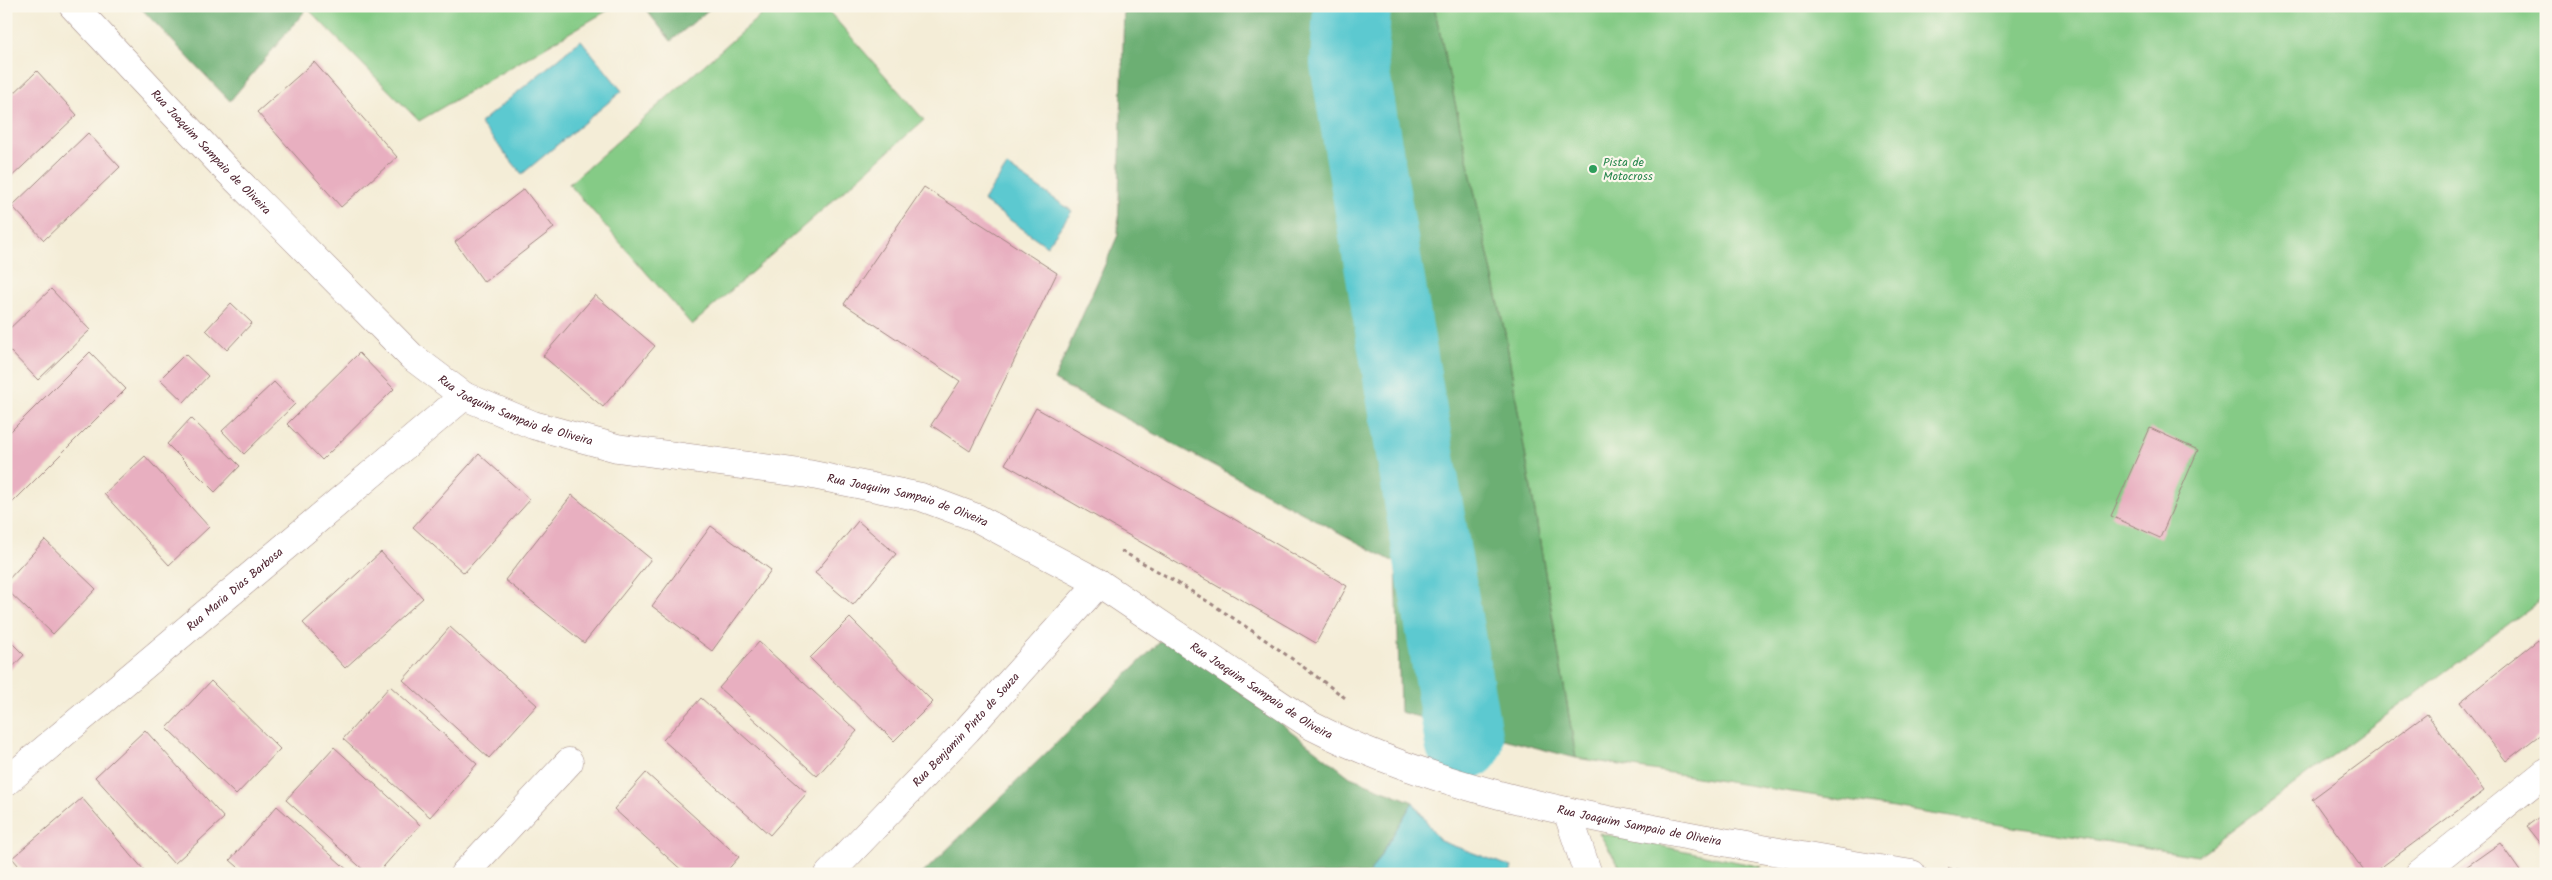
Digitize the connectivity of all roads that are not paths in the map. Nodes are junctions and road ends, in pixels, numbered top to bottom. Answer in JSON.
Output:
{"nodes":[{"id":1,"x":73,"y":6,"type":"edge"},
{"id":2,"x":464,"y":396,"type":"junction"},
{"id":3,"x":1099,"y":583,"type":"junction"},
{"id":4,"x":568,"y":762,"type":"dead end"},
{"id":5,"x":2546,"y":772,"type":"edge"},
{"id":6,"x":6,"y":782,"type":"edge"},
{"id":7,"x":1567,"y":812,"type":"junction"},
{"id":8,"x":1838,"y":863,"type":"junction"},
{"id":9,"x":464,"y":874,"type":"edge"},
{"id":10,"x":829,"y":874,"type":"edge"},
{"id":11,"x":1588,"y":874,"type":"edge"},
{"id":12,"x":1809,"y":874,"type":"edge"},
{"id":13,"x":1912,"y":874,"type":"edge"},
{"id":14,"x":2419,"y":874,"type":"edge"}],
"edges":[{"from":1,"to":2,"type":"street","name":"Rua Joaquim Sampaio de Oliveira"},
{"from":2,"to":3,"type":"street","name":"Rua Joaquim Sampaio de Oliveira"},
{"from":2,"to":6,"type":"street","name":"Rua Maria Dias Barbosa"},
{"from":3,"to":7,"type":"street","name":"Rua Joaquim Sampaio de Oliveira"},
{"from":3,"to":10,"type":"street","name":"Rua Benjamin Pinto de Souza"},
{"from":4,"to":9,"type":"street"},
{"from":5,"to":14,"type":"street"},
{"from":7,"to":8,"type":"street","name":"Rua Joaquim Sampaio de Oliveira"},
{"from":7,"to":11,"type":"street"},
{"from":8,"to":12,"type":"street","name":"Rua Joaquim Sampaio de Oliveira"},
{"from":8,"to":13,"type":"street","name":"Rua Joaquim Sampaio de Oliveira"}]}
